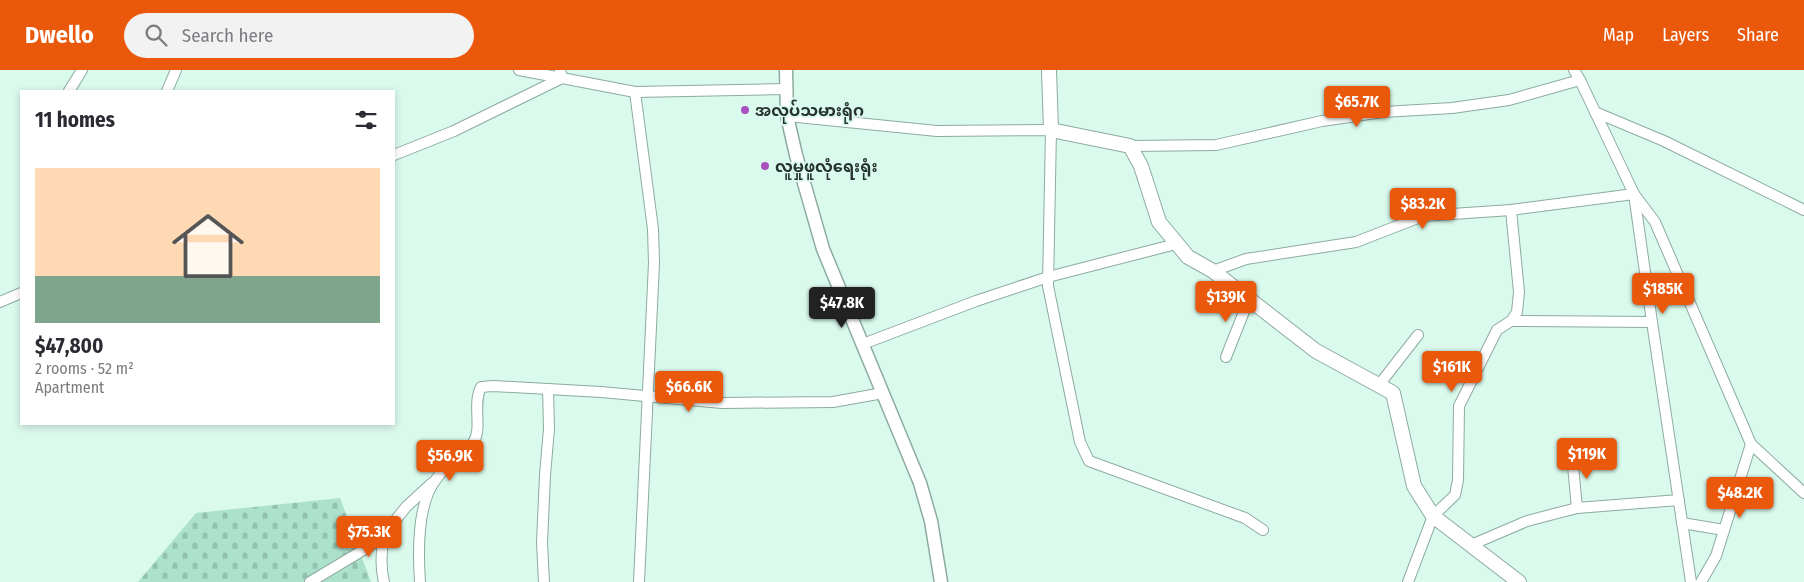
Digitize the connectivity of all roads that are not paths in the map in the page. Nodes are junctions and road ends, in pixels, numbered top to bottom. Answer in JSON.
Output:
{"nodes":[{"id":1,"x":82,"y":70,"type":"edge"},
{"id":2,"x":176,"y":70,"type":"edge"},
{"id":3,"x":519,"y":70,"type":"edge"},
{"id":4,"x":786,"y":70,"type":"edge"},
{"id":5,"x":1049,"y":70,"type":"edge"},
{"id":6,"x":1574,"y":70,"type":"edge"},
{"id":7,"x":561,"y":74,"type":"edge"},
{"id":8,"x":1580,"y":80,"type":"junction"},
{"id":9,"x":787,"y":89,"type":"junction"},
{"id":10,"x":70,"y":90,"type":"edge"},
{"id":11,"x":167,"y":90,"type":"edge"},
{"id":12,"x":635,"y":92,"type":"junction"},
{"id":13,"x":1595,"y":112,"type":"junction"},
{"id":14,"x":787,"y":116,"type":"junction"},
{"id":15,"x":1051,"y":130,"type":"junction"},
{"id":16,"x":1130,"y":146,"type":"junction"},
{"id":17,"x":395,"y":155,"type":"edge"},
{"id":18,"x":1634,"y":194,"type":"junction"},
{"id":19,"x":1511,"y":210,"type":"junction"},
{"id":20,"x":1804,"y":210,"type":"edge"},
{"id":21,"x":1176,"y":244,"type":"junction"},
{"id":22,"x":1213,"y":271,"type":"junction"},
{"id":23,"x":1048,"y":277,"type":"junction"},
{"id":24,"x":20,"y":293,"type":"edge"},
{"id":25,"x":1249,"y":299,"type":"junction"},
{"id":26,"x":0,"y":302,"type":"edge"},
{"id":27,"x":1511,"y":321,"type":"junction"},
{"id":28,"x":1652,"y":322,"type":"junction"},
{"id":29,"x":1418,"y":335,"type":"dead end"},
{"id":30,"x":863,"y":344,"type":"junction"},
{"id":31,"x":1226,"y":357,"type":"dead end"},
{"id":32,"x":1379,"y":385,"type":"junction"},
{"id":33,"x":548,"y":389,"type":"junction"},
{"id":34,"x":883,"y":393,"type":"junction"},
{"id":35,"x":648,"y":397,"type":"junction"},
{"id":36,"x":1751,"y":444,"type":"junction"},
{"id":37,"x":1572,"y":455,"type":"dead end"},
{"id":38,"x":435,"y":480,"type":"junction"},
{"id":39,"x":1804,"y":493,"type":"edge"},
{"id":40,"x":1679,"y":500,"type":"junction"},
{"id":41,"x":1577,"y":508,"type":"junction"},
{"id":42,"x":1433,"y":516,"type":"junction"},
{"id":43,"x":1682,"y":523,"type":"junction"},
{"id":44,"x":1263,"y":530,"type":"dead end"},
{"id":45,"x":1724,"y":530,"type":"junction"},
{"id":46,"x":385,"y":533,"type":"junction"},
{"id":47,"x":1471,"y":545,"type":"junction"},
{"id":48,"x":310,"y":582,"type":"edge"},
{"id":49,"x":384,"y":582,"type":"edge"},
{"id":50,"x":420,"y":582,"type":"edge"},
{"id":51,"x":544,"y":582,"type":"edge"},
{"id":52,"x":638,"y":582,"type":"edge"},
{"id":53,"x":941,"y":582,"type":"edge"},
{"id":54,"x":1408,"y":582,"type":"edge"},
{"id":55,"x":1519,"y":582,"type":"edge"},
{"id":56,"x":1691,"y":582,"type":"edge"},
{"id":57,"x":1701,"y":582,"type":"edge"}],
"edges":[{"from":1,"to":10,"type":"street"},
{"from":2,"to":11,"type":"street"},
{"from":3,"to":7,"type":"street"},
{"from":4,"to":9,"type":"street"},
{"from":5,"to":15,"type":"main road"},
{"from":6,"to":8,"type":"street"},
{"from":7,"to":12,"type":"street"},
{"from":7,"to":17,"type":"street"},
{"from":8,"to":13,"type":"street"},
{"from":8,"to":16,"type":"street"},
{"from":9,"to":12,"type":"street"},
{"from":9,"to":14,"type":"street"},
{"from":12,"to":35,"type":"street"},
{"from":13,"to":18,"type":"street"},
{"from":13,"to":20,"type":"street"},
{"from":14,"to":15,"type":"street"},
{"from":14,"to":30,"type":"street"},
{"from":15,"to":16,"type":"main road"},
{"from":15,"to":23,"type":"street"},
{"from":16,"to":21,"type":"main road"},
{"from":18,"to":19,"type":"street"},
{"from":18,"to":28,"type":"street"},
{"from":18,"to":36,"type":"street"},
{"from":19,"to":22,"type":"street"},
{"from":19,"to":27,"type":"street"},
{"from":21,"to":22,"type":"main road"},
{"from":21,"to":23,"type":"street"},
{"from":22,"to":25,"type":"main road"},
{"from":23,"to":30,"type":"street"},
{"from":23,"to":44,"type":"street"},
{"from":24,"to":26,"type":"street"},
{"from":25,"to":31,"type":"street"},
{"from":25,"to":32,"type":"main road"},
{"from":27,"to":28,"type":"street"},
{"from":27,"to":42,"type":"street"},
{"from":28,"to":40,"type":"street"},
{"from":29,"to":32,"type":"street"},
{"from":30,"to":34,"type":"street"},
{"from":32,"to":42,"type":"main road"},
{"from":33,"to":35,"type":"street"},
{"from":33,"to":38,"type":"street"},
{"from":33,"to":51,"type":"street"},
{"from":34,"to":35,"type":"street"},
{"from":34,"to":53,"type":"street"},
{"from":35,"to":52,"type":"street"},
{"from":36,"to":39,"type":"street"},
{"from":36,"to":45,"type":"street"},
{"from":37,"to":41,"type":"street"},
{"from":38,"to":46,"type":"street"},
{"from":38,"to":50,"type":"street"},
{"from":40,"to":41,"type":"street"},
{"from":40,"to":43,"type":"street"},
{"from":41,"to":47,"type":"street"},
{"from":42,"to":47,"type":"main road"},
{"from":42,"to":54,"type":"street"},
{"from":43,"to":45,"type":"street"},
{"from":43,"to":56,"type":"street"},
{"from":45,"to":57,"type":"street"},
{"from":46,"to":48,"type":"street"},
{"from":46,"to":49,"type":"street"},
{"from":47,"to":55,"type":"main road"}]}
